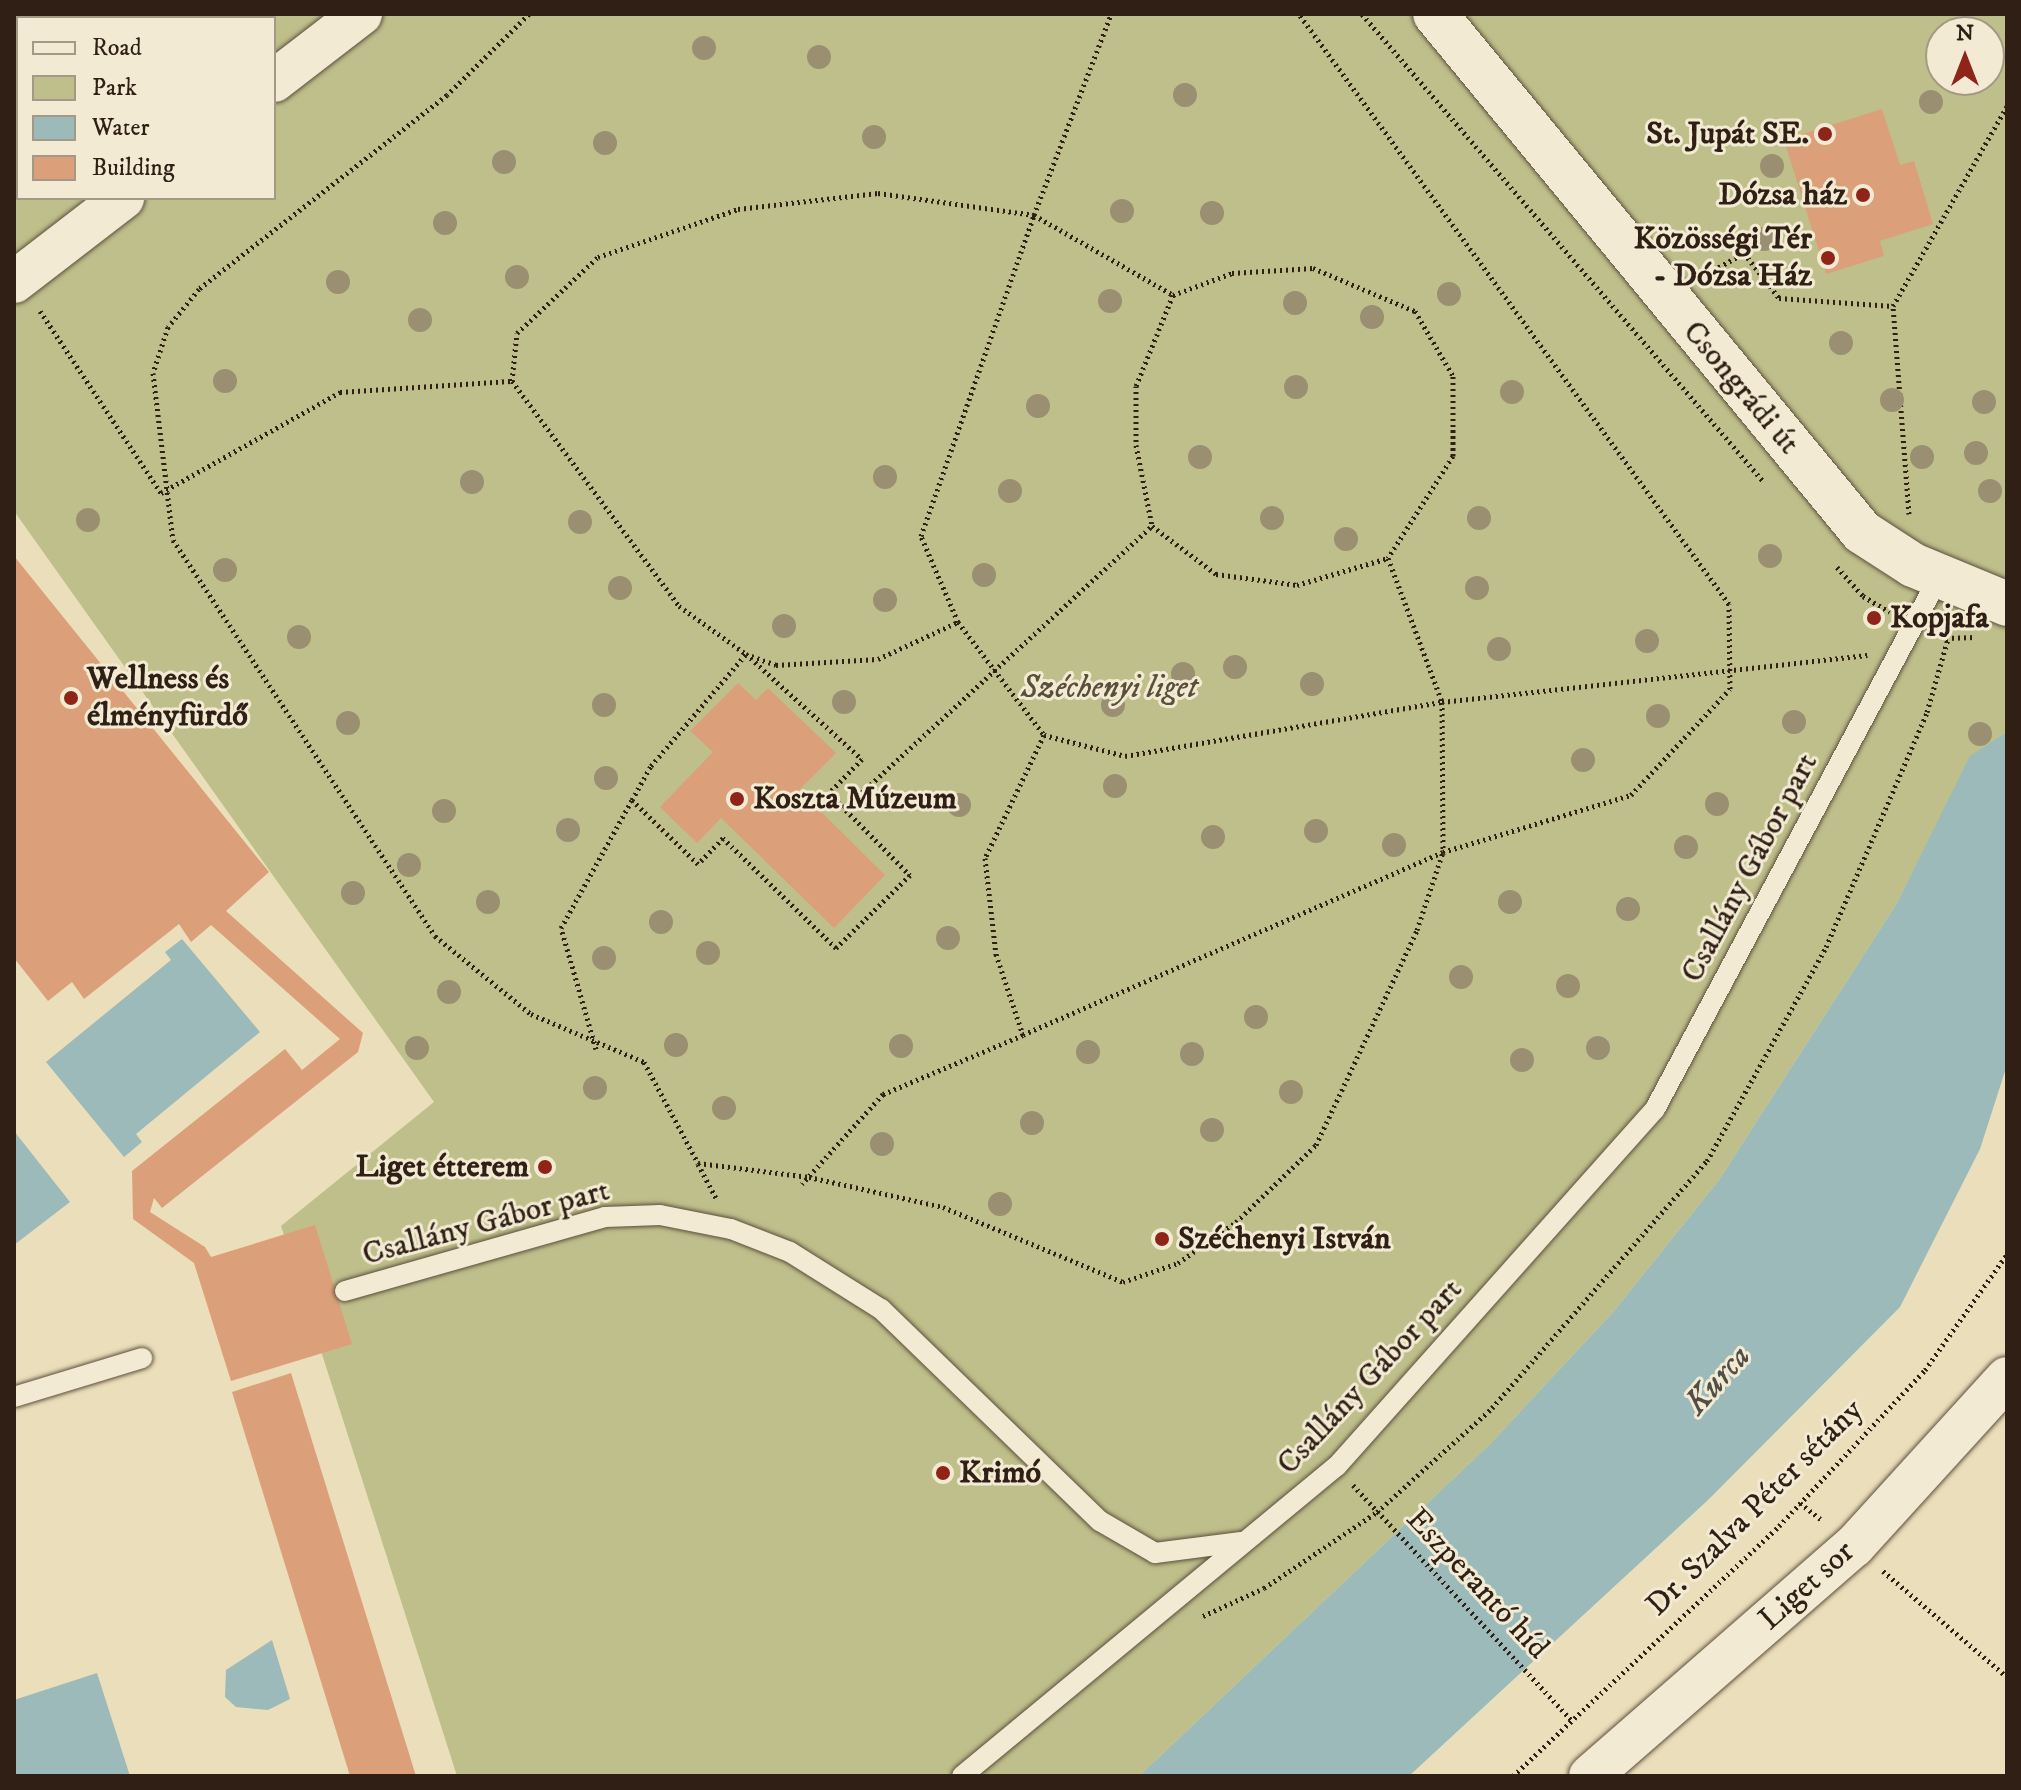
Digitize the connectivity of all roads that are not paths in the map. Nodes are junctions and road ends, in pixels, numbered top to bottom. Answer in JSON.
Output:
{"nodes":[{"id":1,"x":361,"y":14,"type":"edge"},
{"id":2,"x":1435,"y":14,"type":"edge"},
{"id":3,"x":276,"y":79,"type":"edge"},
{"id":4,"x":120,"y":200,"type":"edge"},
{"id":5,"x":16,"y":277,"type":"edge"},
{"id":6,"x":1926,"y":571,"type":"junction"},
{"id":7,"x":1997,"y":614,"type":"edge"},
{"id":8,"x":345,"y":1291,"type":"dead end"},
{"id":9,"x":142,"y":1358,"type":"dead end"},
{"id":10,"x":2007,"y":1378,"type":"edge"},
{"id":11,"x":14,"y":1397,"type":"edge"},
{"id":12,"x":1246,"y":1541,"type":"junction"},
{"id":13,"x":962,"y":1776,"type":"edge"},
{"id":14,"x":1590,"y":1776,"type":"edge"}],
"edges":[{"from":1,"to":3,"type":"street"},
{"from":2,"to":6,"type":"street","name":"Csongrádi út"},
{"from":4,"to":5,"type":"street"},
{"from":6,"to":7,"type":"street","name":"Csongrádi út"},
{"from":6,"to":12,"type":"lane","name":"Csallány Gábor part"},
{"from":8,"to":12,"type":"lane","name":"Csallány Gábor part"},
{"from":9,"to":11,"type":"lane"},
{"from":10,"to":14,"type":"street","name":"Liget sor"},
{"from":12,"to":13,"type":"lane"}]}
